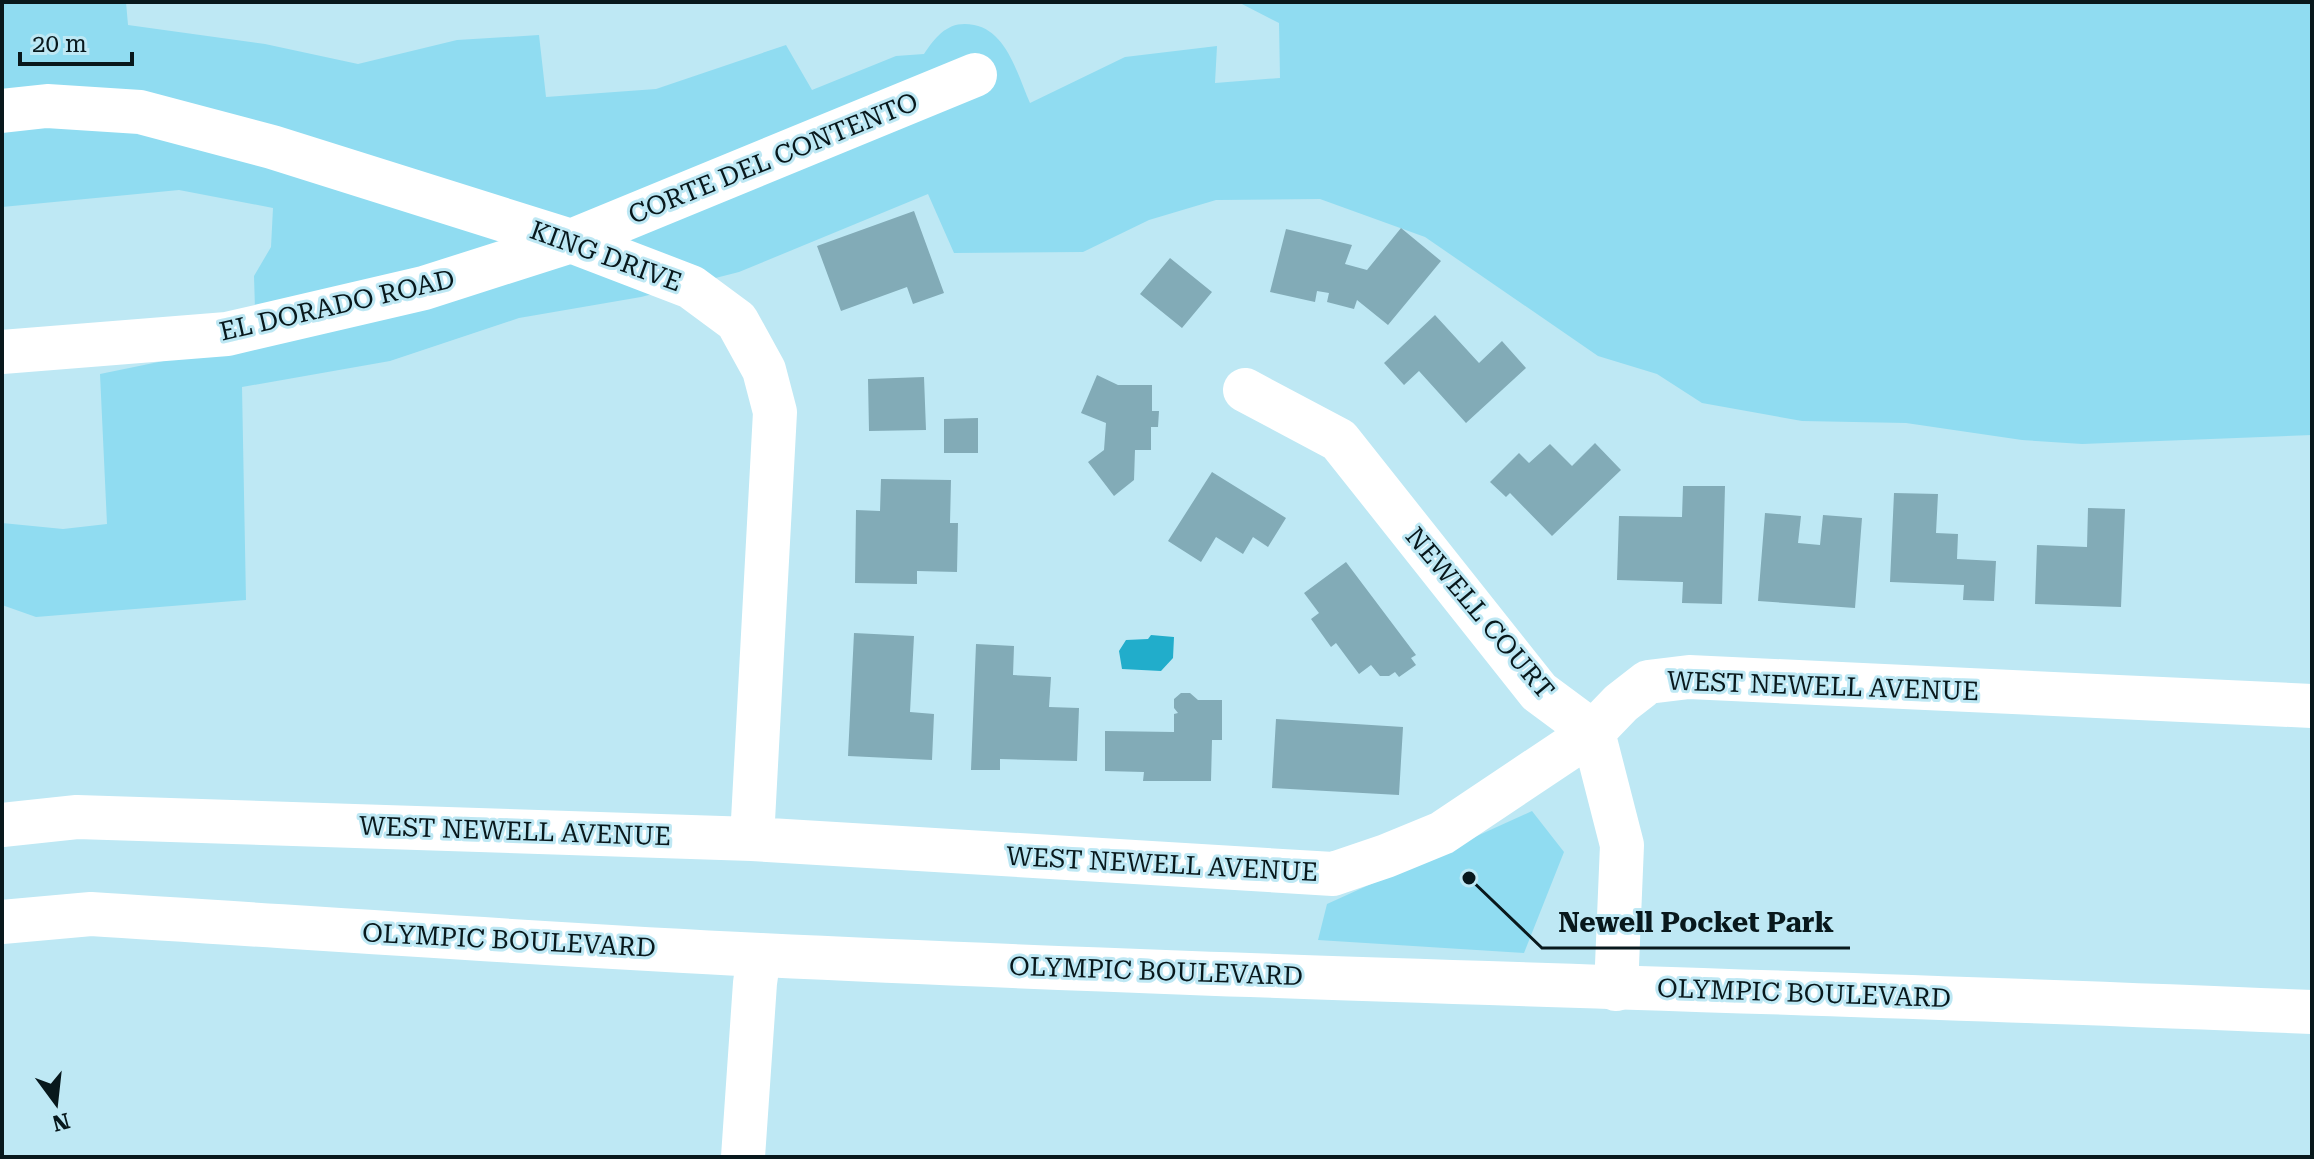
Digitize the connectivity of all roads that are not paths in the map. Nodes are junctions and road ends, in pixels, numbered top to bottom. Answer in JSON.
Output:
{"nodes":[{"id":1,"x":975,"y":75,"type":"dead end"},
{"id":2,"x":2,"y":111,"type":"edge"},
{"id":3,"x":571,"y":241,"type":"junction"},
{"id":4,"x":2,"y":352,"type":"edge"},
{"id":5,"x":1245,"y":390,"type":"dead end"},
{"id":6,"x":2312,"y":706,"type":"edge"},
{"id":7,"x":1593,"y":732,"type":"junction"},
{"id":8,"x":2,"y":825,"type":"edge"},
{"id":9,"x":752,"y":839,"type":"junction"},
{"id":10,"x":2,"y":922,"type":"edge"},
{"id":11,"x":759,"y":955,"type":"junction"},
{"id":12,"x":1616,"y":989,"type":"junction"},
{"id":13,"x":2312,"y":1012,"type":"edge"},
{"id":14,"x":743,"y":1157,"type":"edge"}],
"edges":[{"from":1,"to":3,"type":"street","name":"CORTE DEL CONTENTO"},
{"from":2,"to":3,"type":"street","name":"KING DRIVE"},
{"from":3,"to":4,"type":"street","name":"EL DORADO ROAD"},
{"from":3,"to":9,"type":"street","name":"KING DRIVE"},
{"from":5,"to":7,"type":"street","name":"NEWELL COURT"},
{"from":6,"to":7,"type":"street","name":"WEST NEWELL AVENUE"},
{"from":7,"to":9,"type":"street","name":"WEST NEWELL AVENUE"},
{"from":7,"to":12,"type":"street"},
{"from":8,"to":9,"type":"street","name":"WEST NEWELL AVENUE"},
{"from":10,"to":11,"type":"street","name":"OLYMPIC BOULEVARD"},
{"from":11,"to":12,"type":"street","name":"OLYMPIC BOULEVARD"},
{"from":11,"to":14,"type":"street"},
{"from":12,"to":13,"type":"street","name":"OLYMPIC BOULEVARD"}]}
